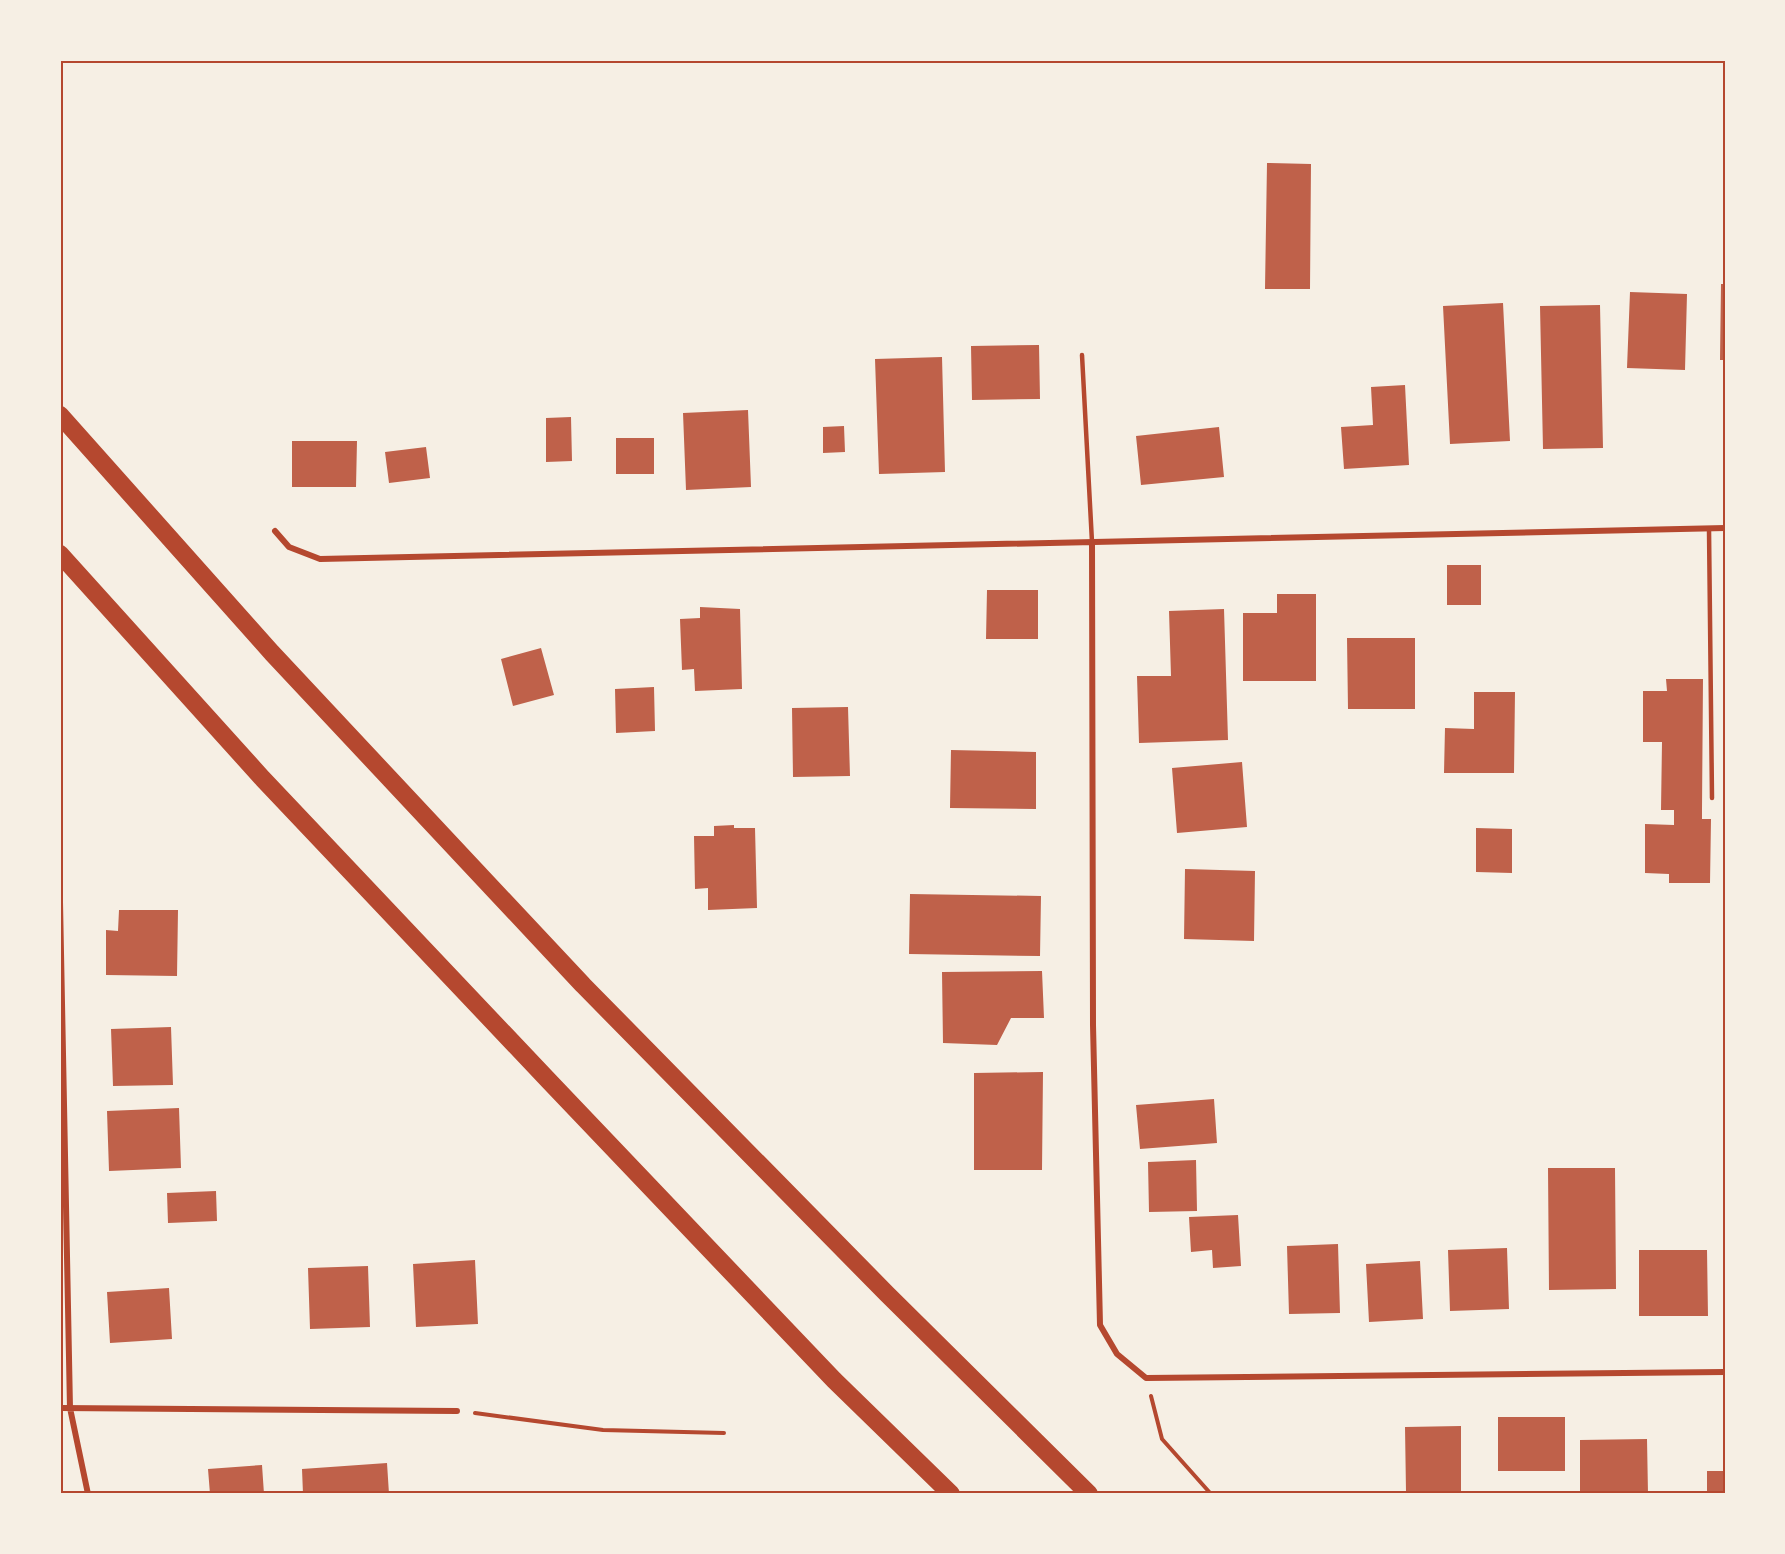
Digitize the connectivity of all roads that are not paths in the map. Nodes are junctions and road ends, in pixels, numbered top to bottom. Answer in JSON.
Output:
{"nodes":[{"id":1,"x":1082,"y":355,"type":"dead end"},
{"id":2,"x":60,"y":415,"type":"edge"},
{"id":3,"x":1725,"y":528,"type":"edge"},
{"id":4,"x":1708,"y":529,"type":"junction"},
{"id":5,"x":275,"y":531,"type":"dead end"},
{"id":6,"x":1092,"y":542,"type":"junction"},
{"id":7,"x":60,"y":554,"type":"edge"},
{"id":8,"x":1712,"y":798,"type":"dead end"},
{"id":9,"x":60,"y":902,"type":"edge"},
{"id":10,"x":1725,"y":1372,"type":"edge"},
{"id":11,"x":60,"y":1408,"type":"edge"},
{"id":12,"x":70,"y":1408,"type":"junction"},
{"id":13,"x":457,"y":1411,"type":"road end"},
{"id":14,"x":88,"y":1494,"type":"edge"},
{"id":15,"x":951,"y":1494,"type":"edge"},
{"id":16,"x":1089,"y":1494,"type":"edge"}],
"edges":[{"from":1,"to":6,"type":"lane"},
{"from":2,"to":16,"type":"highway"},
{"from":3,"to":4,"type":"street"},
{"from":4,"to":6,"type":"street"},
{"from":4,"to":8,"type":"lane"},
{"from":5,"to":6,"type":"street"},
{"from":6,"to":10,"type":"street"},
{"from":7,"to":15,"type":"highway"},
{"from":9,"to":12,"type":"street"},
{"from":11,"to":12,"type":"street"},
{"from":12,"to":13,"type":"street"},
{"from":12,"to":14,"type":"street"}]}
